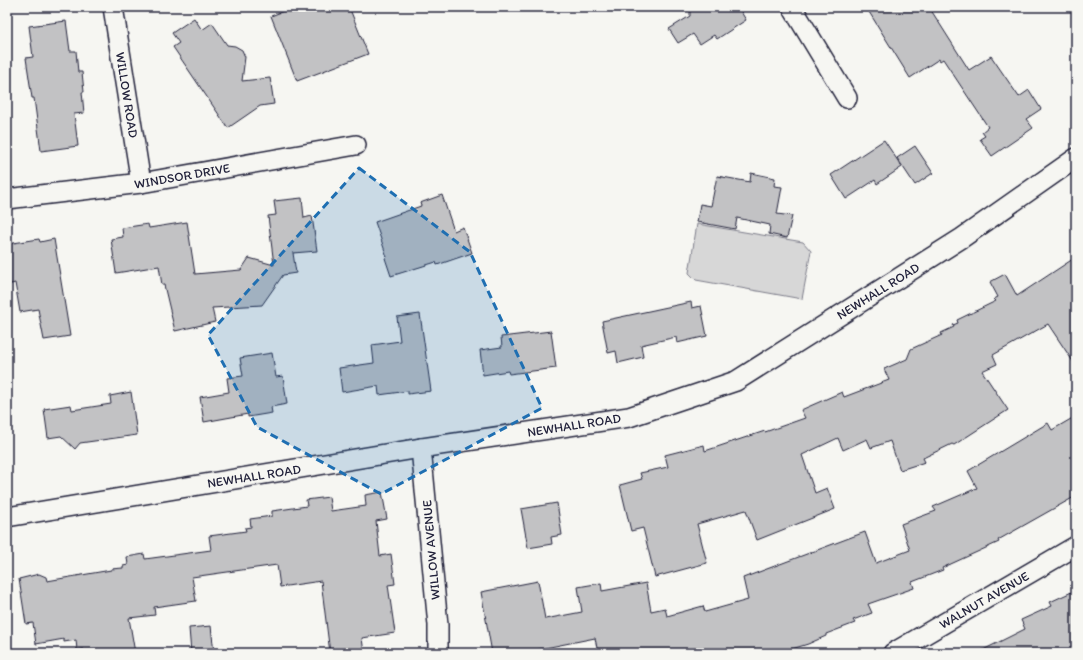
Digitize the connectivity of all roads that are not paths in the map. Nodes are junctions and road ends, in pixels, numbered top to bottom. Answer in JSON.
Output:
{"nodes":[{"id":1,"x":113,"y":7,"type":"edge"},
{"id":2,"x":792,"y":7,"type":"edge"},
{"id":3,"x":847,"y":98,"type":"dead end"},
{"id":4,"x":356,"y":145,"type":"dead end"},
{"id":5,"x":1076,"y":158,"type":"edge"},
{"id":6,"x":141,"y":183,"type":"junction"},
{"id":7,"x":7,"y":199,"type":"edge"},
{"id":8,"x":421,"y":448,"type":"junction"},
{"id":9,"x":7,"y":517,"type":"edge"},
{"id":10,"x":1076,"y":546,"type":"edge"},
{"id":11,"x":438,"y":653,"type":"edge"},
{"id":12,"x":893,"y":653,"type":"edge"}],
"edges":[{"from":1,"to":6,"type":"street","name":"WILLOW ROAD"},
{"from":2,"to":3,"type":"street"},
{"from":4,"to":6,"type":"street","name":"WINDSOR DRIVE"},
{"from":5,"to":8,"type":"street","name":"NEWHALL ROAD"},
{"from":6,"to":7,"type":"street","name":"WINDSOR DRIVE"},
{"from":8,"to":9,"type":"street","name":"NEWHALL ROAD"},
{"from":8,"to":11,"type":"street","name":"WILLOW AVENUE"},
{"from":10,"to":12,"type":"street","name":"WALNUT AVENUE"}]}
